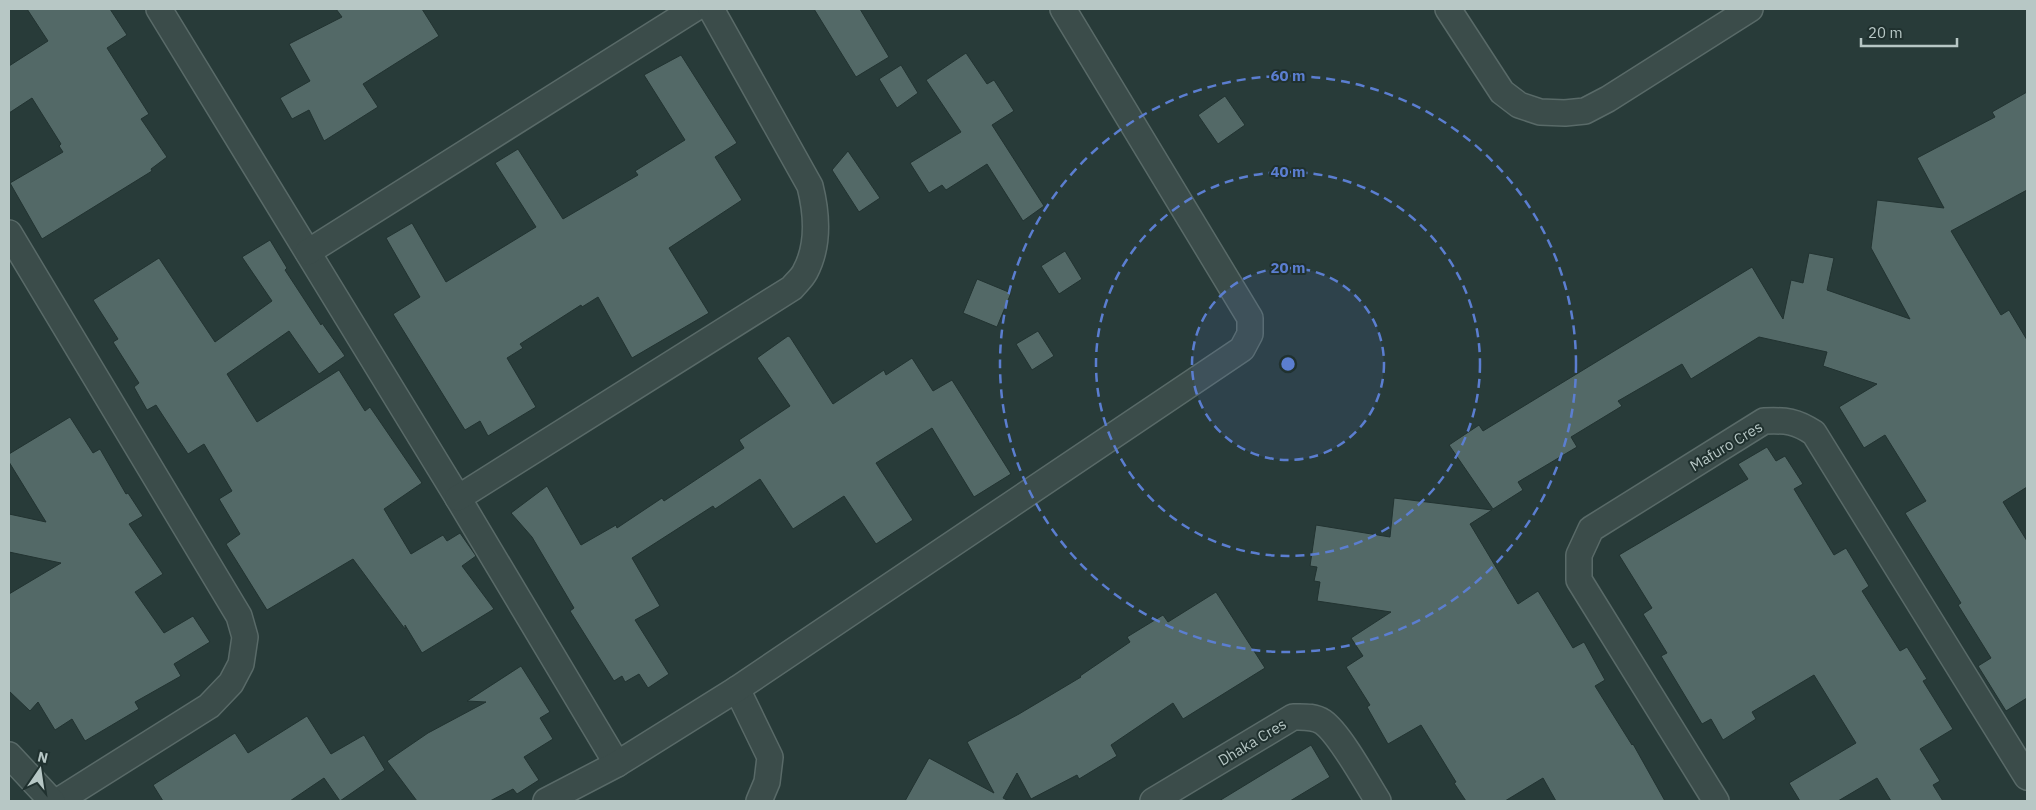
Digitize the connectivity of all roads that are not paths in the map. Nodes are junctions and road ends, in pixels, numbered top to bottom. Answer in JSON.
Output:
{"nodes":[{"id":1,"x":159,"y":9,"type":"edge"},
{"id":2,"x":694,"y":9,"type":"edge"},
{"id":3,"x":711,"y":9,"type":"edge"},
{"id":4,"x":1063,"y":9,"type":"edge"},
{"id":5,"x":1448,"y":9,"type":"edge"},
{"id":6,"x":1750,"y":9,"type":"edge"},
{"id":7,"x":9,"y":233,"type":"edge"},
{"id":8,"x":308,"y":252,"type":"junction"},
{"id":9,"x":458,"y":498,"type":"junction"},
{"id":10,"x":737,"y":689,"type":"junction"},
{"id":11,"x":9,"y":755,"type":"edge"},
{"id":12,"x":617,"y":764,"type":"junction"},
{"id":13,"x":2027,"y":777,"type":"edge"},
{"id":14,"x":52,"y":801,"type":"edge"},
{"id":15,"x":58,"y":801,"type":"edge"},
{"id":16,"x":546,"y":801,"type":"edge"},
{"id":17,"x":759,"y":801,"type":"edge"},
{"id":18,"x":1153,"y":801,"type":"edge"},
{"id":19,"x":1378,"y":801,"type":"edge"},
{"id":20,"x":1716,"y":801,"type":"edge"}],
"edges":[{"from":1,"to":8,"type":"street"},
{"from":2,"to":8,"type":"street"},
{"from":3,"to":9,"type":"street"},
{"from":4,"to":10,"type":"street"},
{"from":5,"to":6,"type":"street"},
{"from":7,"to":15,"type":"street"},
{"from":8,"to":9,"type":"street"},
{"from":9,"to":12,"type":"street"},
{"from":10,"to":12,"type":"street"},
{"from":10,"to":17,"type":"street"},
{"from":11,"to":14,"type":"street"},
{"from":12,"to":16,"type":"street"},
{"from":13,"to":20,"type":"street","name":"Mafuro Cres"},
{"from":18,"to":19,"type":"street","name":"Dhaka Cres"}]}
